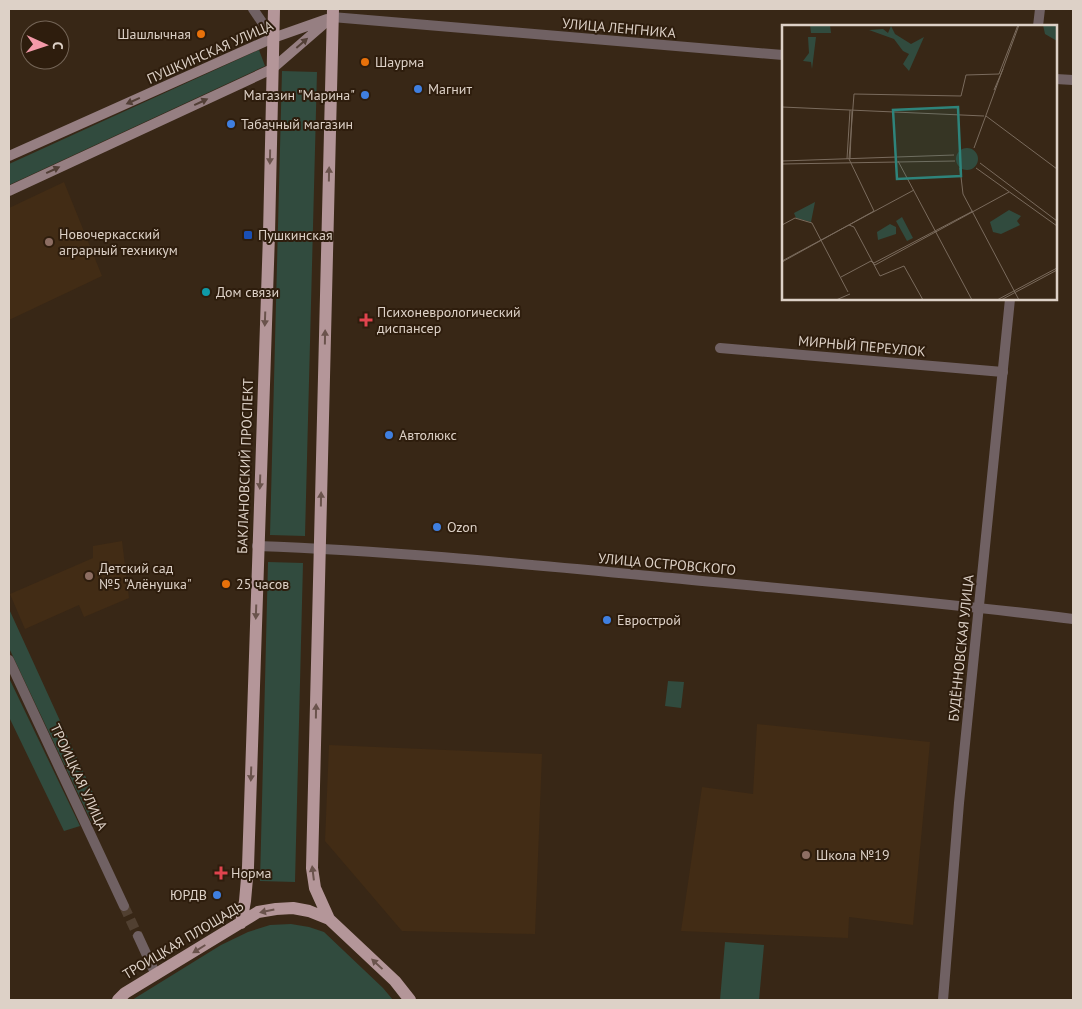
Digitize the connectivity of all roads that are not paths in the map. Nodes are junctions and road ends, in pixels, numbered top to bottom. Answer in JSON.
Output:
{"nodes":[{"id":1,"x":253,"y":9,"type":"edge"},
{"id":2,"x":274,"y":9,"type":"edge"},
{"id":3,"x":1040,"y":9,"type":"edge"},
{"id":4,"x":332,"y":13,"type":"edge"},
{"id":5,"x":1038,"y":25,"type":"edge"},
{"id":6,"x":273,"y":38,"type":"junction"},
{"id":7,"x":782,"y":56,"type":"edge"},
{"id":8,"x":272,"y":69,"type":"junction"},
{"id":9,"x":1057,"y":78,"type":"edge"},
{"id":10,"x":1073,"y":80,"type":"edge"},
{"id":11,"x":9,"y":156,"type":"edge"},
{"id":12,"x":9,"y":191,"type":"edge"},
{"id":13,"x":1010,"y":300,"type":"edge"},
{"id":14,"x":720,"y":348,"type":"dead end"},
{"id":15,"x":1003,"y":372,"type":"junction"},
{"id":16,"x":258,"y":546,"type":"junction"},
{"id":17,"x":320,"y":548,"type":"junction"},
{"id":18,"x":979,"y":606,"type":"junction"},
{"id":19,"x":1073,"y":619,"type":"edge"},
{"id":20,"x":9,"y":660,"type":"edge"},
{"id":21,"x":124,"y":906,"type":"tunnel mouth"},
{"id":22,"x":329,"y":919,"type":"junction"},
{"id":23,"x":241,"y":923,"type":"junction"},
{"id":24,"x":138,"y":936,"type":"tunnel mouth"},
{"id":25,"x":156,"y":975,"type":"junction"},
{"id":26,"x":122,"y":997,"type":"edge"},
{"id":27,"x":111,"y":1000,"type":"edge"},
{"id":28,"x":410,"y":1000,"type":"edge"},
{"id":29,"x":943,"y":1000,"type":"edge"}],
"edges":[{"from":1,"to":6,"type":"street"},
{"from":2,"to":6,"type":"main road","name":"БАКЛАНОВСКИЙ ПРОСПЕКТ"},
{"from":3,"to":5,"type":"street"},
{"from":4,"to":6,"type":"main road","name":"ПУШКИНСКАЯ УЛИЦА"},
{"from":4,"to":7,"type":"street","name":"УЛИЦА ЛЕНГНИКА"},
{"from":8,"to":4,"type":"main road","one_way":true},
{"from":17,"to":4,"type":"main road","one_way":true},
{"from":6,"to":8,"type":"main road","name":"БАКЛАНОВСКИЙ ПРОСПЕКТ"},
{"from":6,"to":11,"type":"main road","name":"ПУШКИНСКАЯ УЛИЦА","one_way":true},
{"from":12,"to":8,"type":"main road","one_way":true},
{"from":8,"to":16,"type":"main road","name":"БАКЛАНОВСКИЙ ПРОСПЕКТ","one_way":true},
{"from":9,"to":10,"type":"street"},
{"from":13,"to":15,"type":"street","name":"БУДЁННОВСКАЯ УЛИЦА"},
{"from":14,"to":15,"type":"street","name":"МИРНЫЙ ПЕРЕУЛОК"},
{"from":15,"to":18,"type":"street","name":"БУДЁННОВСКАЯ УЛИЦА"},
{"from":16,"to":17,"type":"street","name":"УЛИЦА ОСТРОВСКОГО"},
{"from":16,"to":23,"type":"main road","name":"БАКЛАНОВСКИЙ ПРОСПЕКТ","one_way":true},
{"from":17,"to":18,"type":"street","name":"УЛИЦА ОСТРОВСКОГО"},
{"from":22,"to":17,"type":"main road","one_way":true},
{"from":18,"to":19,"type":"street","name":"УЛИЦА ОСТРОВСКОГО"},
{"from":18,"to":29,"type":"street","name":"БУДЁННОВСКАЯ УЛИЦА"},
{"from":20,"to":21,"type":"street","name":"ТРОИЦКАЯ УЛИЦА"},
{"from":22,"to":23,"type":"main road","name":"ТРОИЦКАЯ ПЛОЩАДЬ","one_way":true},
{"from":28,"to":22,"type":"main road","name":"ТРОИЦКАЯ ПЛОЩАДЬ","one_way":true},
{"from":23,"to":25,"type":"main road","name":"ТРОИЦКАЯ ПЛОЩАДЬ","one_way":true},
{"from":24,"to":25,"type":"street"},
{"from":25,"to":26,"type":"main road","name":"ТРОИЦКАЯ ПЛОЩАДЬ"},
{"from":26,"to":27,"type":"main road"}]}
